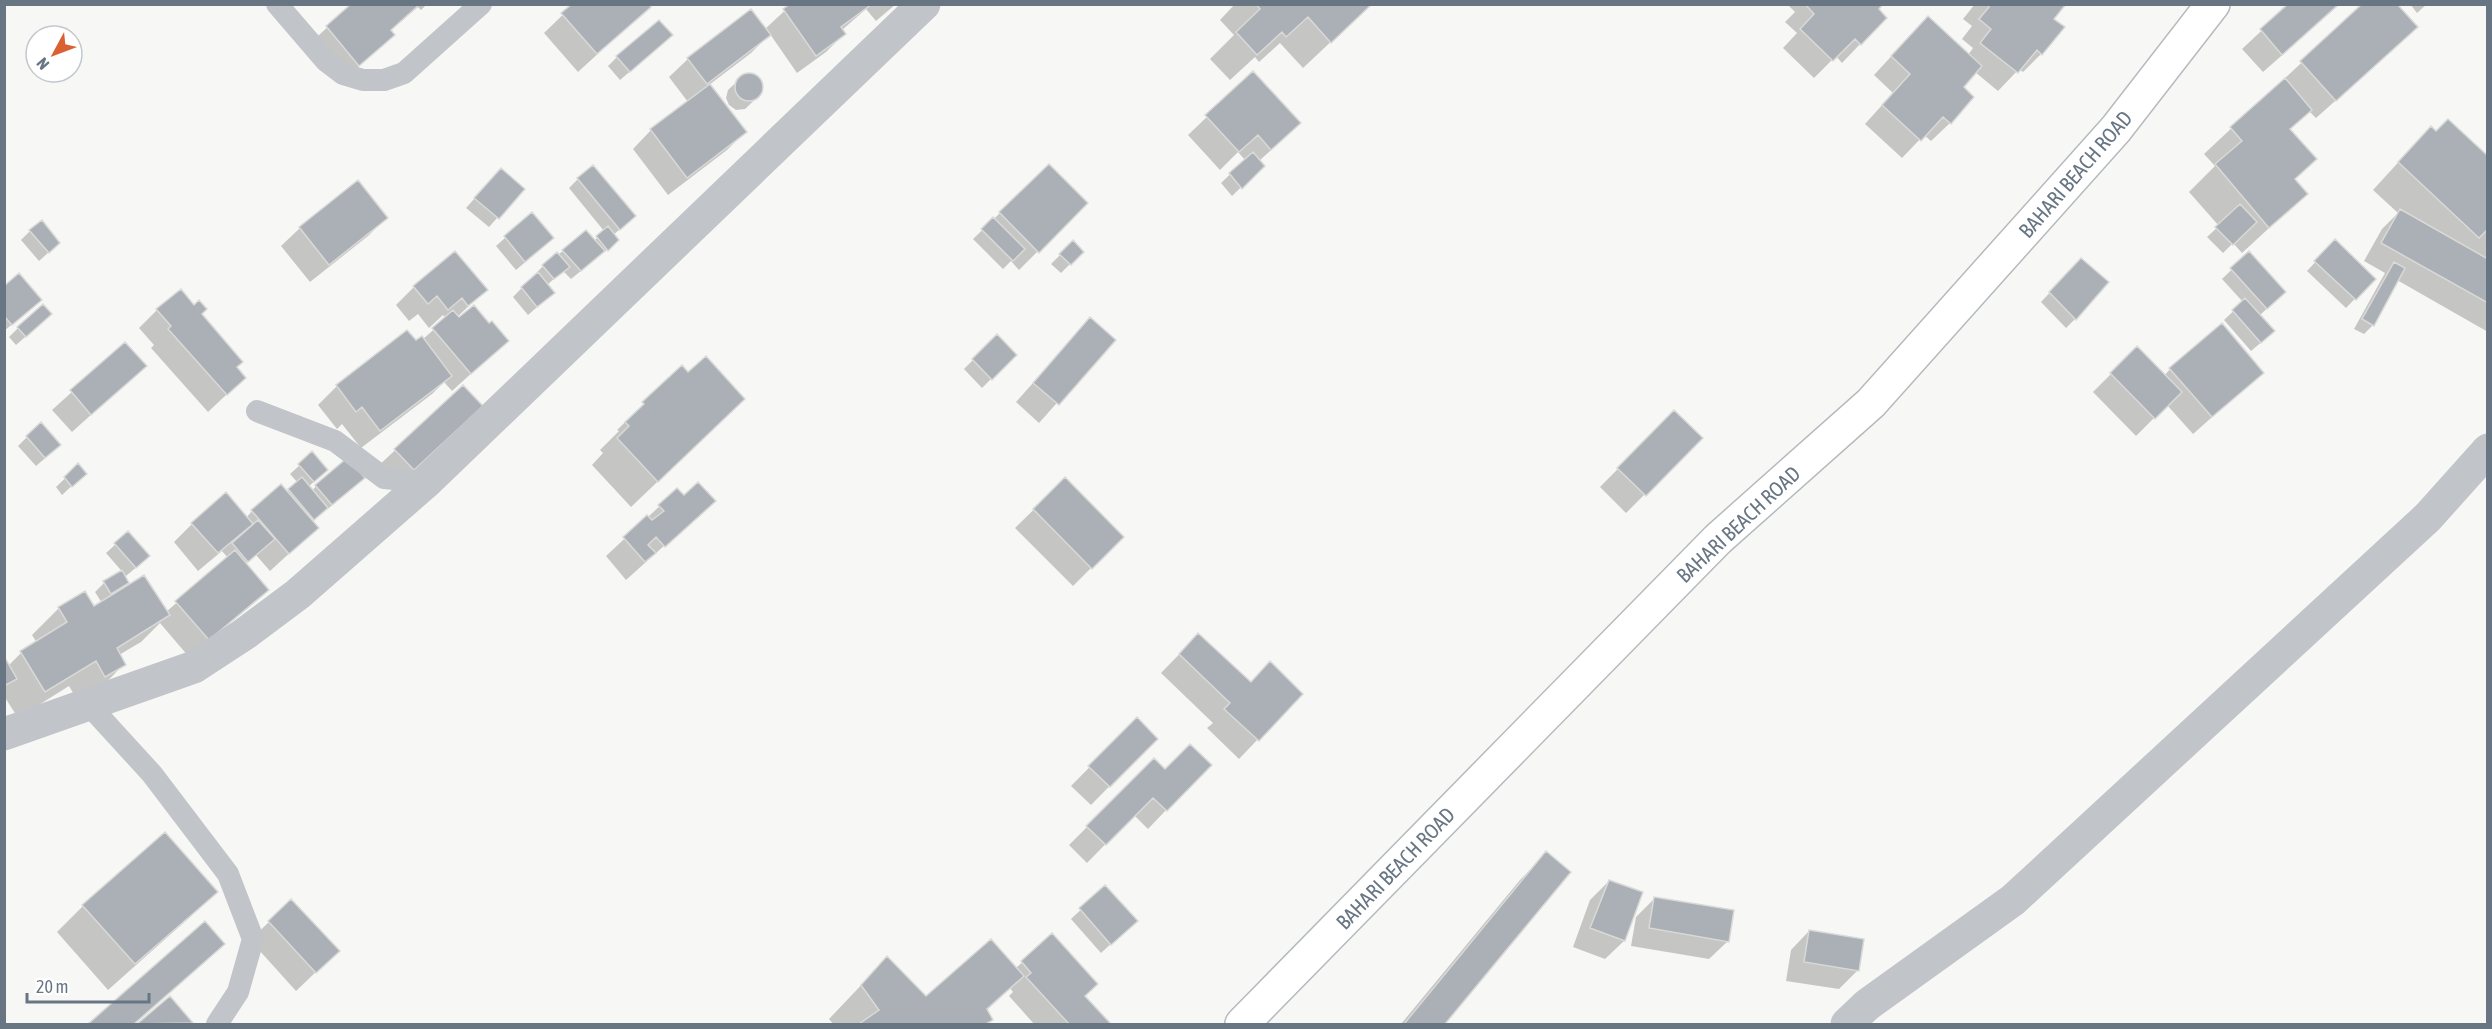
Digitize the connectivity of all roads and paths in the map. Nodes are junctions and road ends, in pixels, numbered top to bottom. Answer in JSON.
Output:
{"nodes":[{"id":1,"x":277,"y":4,"type":"edge"},
{"id":2,"x":482,"y":4,"type":"edge"},
{"id":3,"x":924,"y":4,"type":"edge"},
{"id":4,"x":2213,"y":4,"type":"edge"},
{"id":5,"x":257,"y":411,"type":"dead end"},
{"id":6,"x":2487,"y":450,"type":"edge"},
{"id":7,"x":426,"y":482,"type":"junction"},
{"id":8,"x":88,"y":704,"type":"junction"},
{"id":9,"x":4,"y":734,"type":"edge"},
{"id":10,"x":217,"y":1024,"type":"edge"},
{"id":11,"x":1242,"y":1024,"type":"edge"},
{"id":12,"x":1847,"y":1024,"type":"edge"}],
"edges":[{"from":1,"to":2,"type":"lane"},
{"from":3,"to":7,"type":"street"},
{"from":4,"to":11,"type":"street","name":"BAHARI BEACH ROAD"},
{"from":5,"to":7,"type":"lane"},
{"from":6,"to":12,"type":"street"},
{"from":7,"to":8,"type":"street"},
{"from":8,"to":9,"type":"street"},
{"from":8,"to":10,"type":"lane"}]}
